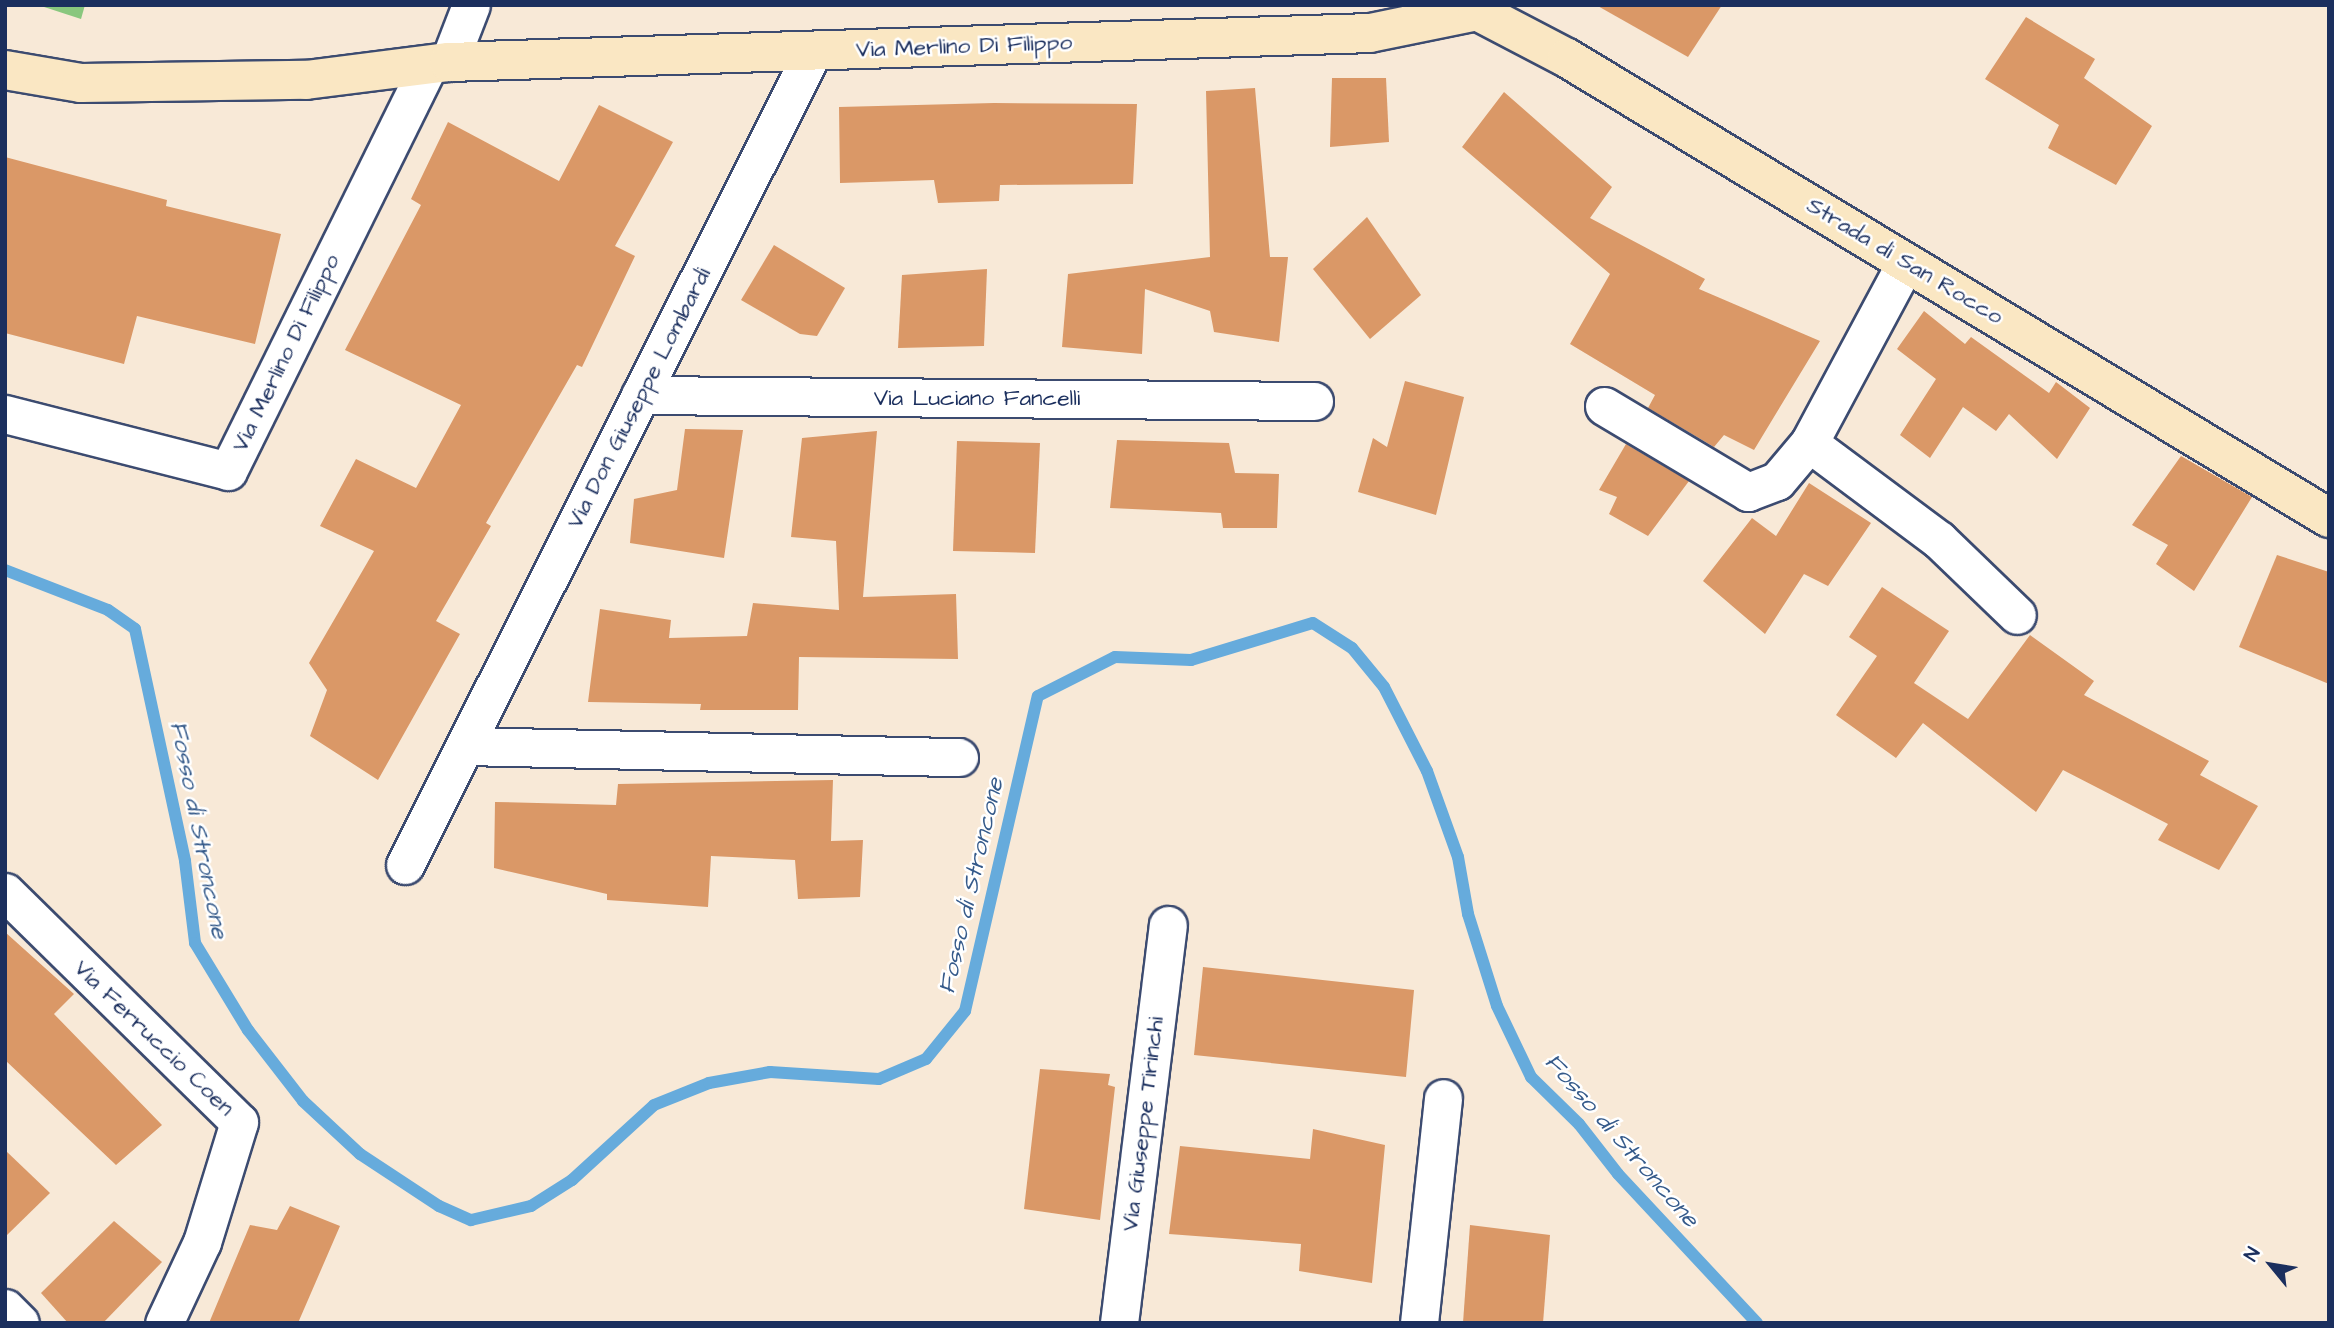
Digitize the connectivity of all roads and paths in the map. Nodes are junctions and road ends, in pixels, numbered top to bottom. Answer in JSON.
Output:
{"nodes":[{"id":1,"x":471,"y":5,"type":"edge"},
{"id":2,"x":1499,"y":13,"type":"edge"},
{"id":3,"x":813,"y":51,"type":"junction"},
{"id":4,"x":439,"y":64,"type":"junction"},
{"id":5,"x":5,"y":70,"type":"edge"},
{"id":6,"x":1906,"y":262,"type":"junction"},
{"id":7,"x":640,"y":395,"type":"junction"},
{"id":8,"x":1314,"y":401,"type":"dead end"},
{"id":9,"x":1604,"y":406,"type":"dead end"},
{"id":10,"x":5,"y":414,"type":"edge"},
{"id":11,"x":1809,"y":443,"type":"junction"},
{"id":12,"x":2329,"y":518,"type":"edge"},
{"id":13,"x":2017,"y":615,"type":"dead end"},
{"id":14,"x":465,"y":746,"type":"junction"},
{"id":15,"x":959,"y":757,"type":"dead end"},
{"id":16,"x":405,"y":865,"type":"dead end"},
{"id":17,"x":5,"y":892,"type":"edge"},
{"id":18,"x":1168,"y":925,"type":"dead end"},
{"id":19,"x":1443,"y":1098,"type":"dead end"},
{"id":20,"x":5,"y":1308,"type":"edge"},
{"id":21,"x":20,"y":1323,"type":"edge"},
{"id":22,"x":164,"y":1323,"type":"edge"},
{"id":23,"x":1119,"y":1323,"type":"edge"},
{"id":24,"x":1419,"y":1323,"type":"edge"}],
"edges":[{"from":1,"to":4,"type":"street","name":"Via Merlino Di Filippo"},
{"from":2,"to":3,"type":"main road","name":"Via Merlino Di Filippo"},
{"from":2,"to":6,"type":"main road","name":"Strada di San Rocco"},
{"from":3,"to":4,"type":"main road","name":"Via Merlino Di Filippo"},
{"from":3,"to":7,"type":"street","name":"Via Don Giuseppe Lombardi"},
{"from":4,"to":5,"type":"main road","name":"Via Merlino Di Filippo"},
{"from":4,"to":10,"type":"street","name":"Via Merlino Di Filippo"},
{"from":6,"to":11,"type":"street"},
{"from":6,"to":12,"type":"main road","name":"Strada di San Rocco"},
{"from":7,"to":8,"type":"street","name":"Via Luciano Fancelli"},
{"from":7,"to":14,"type":"street","name":"Via Don Giuseppe Lombardi"},
{"from":9,"to":11,"type":"street"},
{"from":11,"to":13,"type":"street"},
{"from":14,"to":15,"type":"street"},
{"from":14,"to":16,"type":"street","name":"Via Don Giuseppe Lombardi"},
{"from":17,"to":22,"type":"street","name":"Via Ferruccio Coen"},
{"from":18,"to":23,"type":"street","name":"Via Giuseppe Tirinchi"},
{"from":19,"to":24,"type":"street"},
{"from":20,"to":21,"type":"street"}]}
